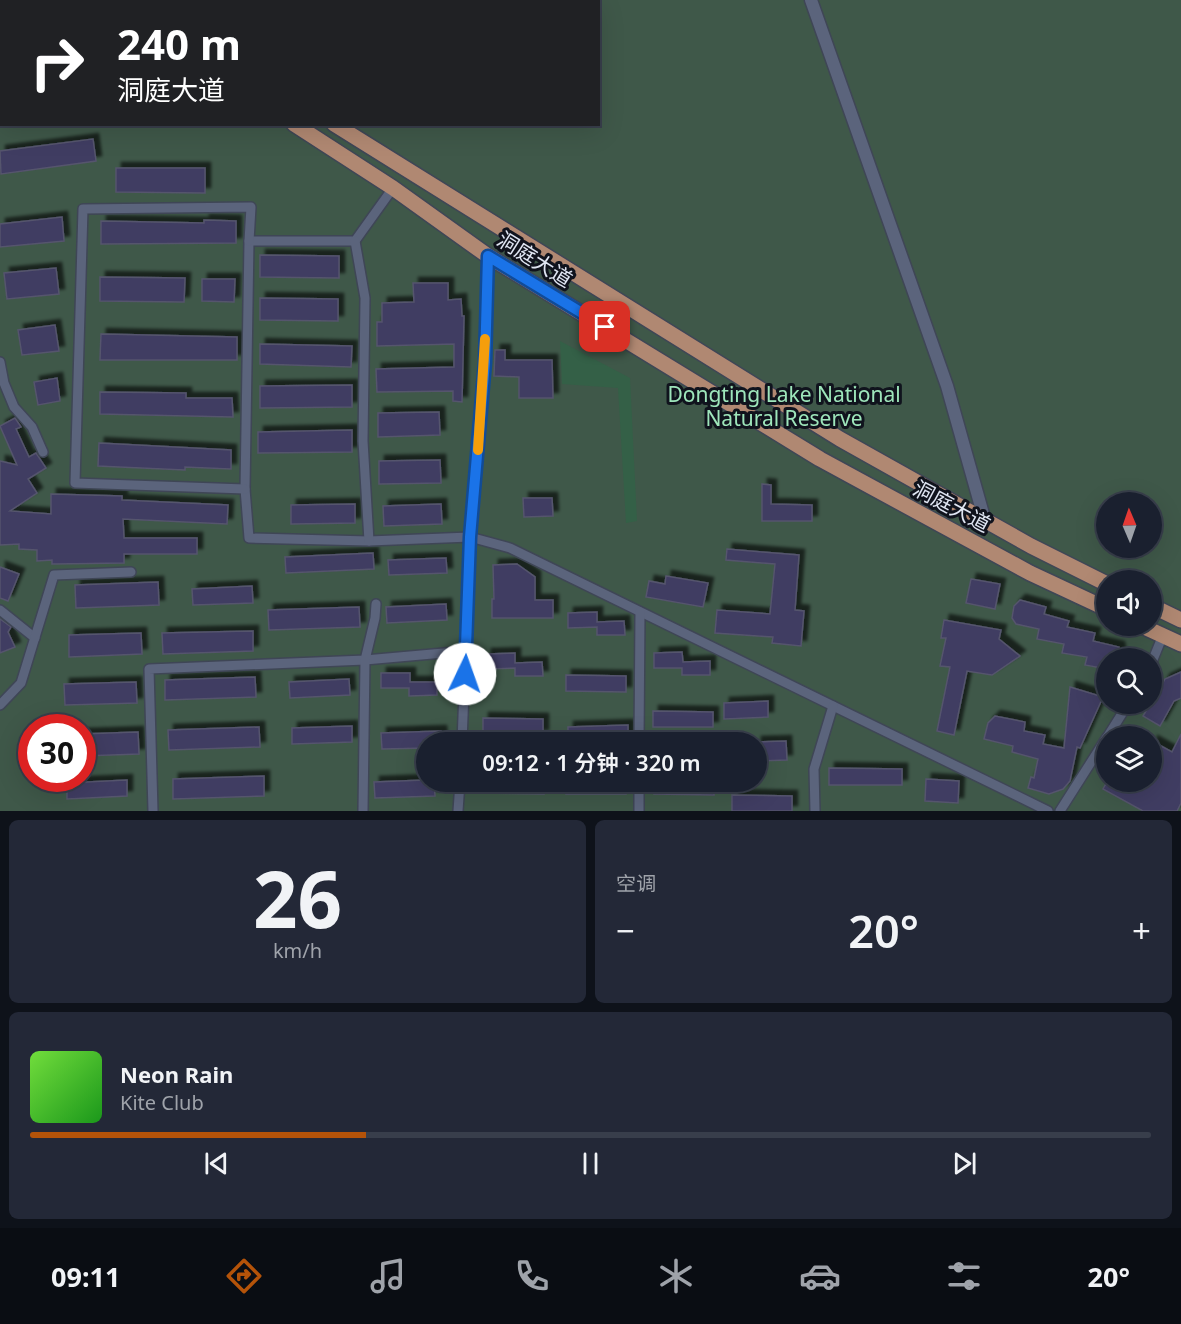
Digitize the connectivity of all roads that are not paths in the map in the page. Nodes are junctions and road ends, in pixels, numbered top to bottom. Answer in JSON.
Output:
{"nodes":[{"id":1,"x":812,"y":0,"type":"edge"},
{"id":2,"x":297,"y":126,"type":"edge"},
{"id":3,"x":337,"y":126,"type":"edge"},
{"id":4,"x":393,"y":188,"type":"junction"},
{"id":5,"x":249,"y":240,"type":"junction"},
{"id":6,"x":355,"y":241,"type":"junction"},
{"id":7,"x":488,"y":256,"type":"junction"},
{"id":8,"x":0,"y":362,"type":"edge"},
{"id":9,"x":43,"y":452,"type":"dead end"},
{"id":10,"x":245,"y":489,"type":"junction"},
{"id":11,"x":985,"y":521,"type":"junction"},
{"id":12,"x":470,"y":537,"type":"junction"},
{"id":13,"x":369,"y":541,"type":"junction"},
{"id":14,"x":130,"y":572,"type":"dead end"},
{"id":15,"x":1096,"y":578,"type":"edge"},
{"id":16,"x":376,"y":604,"type":"dead end"},
{"id":17,"x":1096,"y":604,"type":"edge"},
{"id":18,"x":0,"y":610,"type":"edge"},
{"id":19,"x":1162,"y":611,"type":"edge"},
{"id":20,"x":640,"y":612,"type":"junction"},
{"id":21,"x":1181,"y":620,"type":"edge"},
{"id":22,"x":1162,"y":635,"type":"edge"},
{"id":23,"x":35,"y":638,"type":"junction"},
{"id":24,"x":1181,"y":644,"type":"edge"},
{"id":25,"x":466,"y":651,"type":"junction"},
{"id":26,"x":365,"y":660,"type":"junction"},
{"id":27,"x":0,"y":705,"type":"edge"},
{"id":28,"x":833,"y":706,"type":"junction"},
{"id":29,"x":462,"y":732,"type":"edge"},
{"id":30,"x":639,"y":732,"type":"edge"},
{"id":31,"x":1096,"y":754,"type":"edge"},
{"id":32,"x":459,"y":792,"type":"edge"},
{"id":33,"x":639,"y":792,"type":"edge"},
{"id":34,"x":153,"y":811,"type":"edge"},
{"id":35,"x":363,"y":811,"type":"edge"},
{"id":36,"x":458,"y":811,"type":"edge"},
{"id":37,"x":639,"y":811,"type":"edge"},
{"id":38,"x":814,"y":811,"type":"edge"},
{"id":39,"x":1048,"y":811,"type":"edge"},
{"id":40,"x":1060,"y":811,"type":"edge"}],
"edges":[{"from":1,"to":11,"type":"street"},
{"from":2,"to":4,"type":"main road","name":"洞庭大道"},
{"from":3,"to":11,"type":"main road","name":"洞庭大道"},
{"from":4,"to":6,"type":"street"},
{"from":4,"to":7,"type":"main road","name":"洞庭大道"},
{"from":5,"to":6,"type":"street"},
{"from":5,"to":10,"type":"street"},
{"from":5,"to":10,"type":"street"},
{"from":6,"to":13,"type":"street"},
{"from":7,"to":12,"type":"street"},
{"from":7,"to":17,"type":"main road","name":"洞庭大道"},
{"from":8,"to":9,"type":"street"},
{"from":10,"to":13,"type":"street"},
{"from":11,"to":15,"type":"main road","name":"洞庭大道"},
{"from":12,"to":13,"type":"street"},
{"from":12,"to":20,"type":"street"},
{"from":12,"to":25,"type":"street"},
{"from":14,"to":23,"type":"street"},
{"from":16,"to":26,"type":"street"},
{"from":18,"to":23,"type":"street"},
{"from":19,"to":21,"type":"main road"},
{"from":20,"to":28,"type":"street"},
{"from":20,"to":30,"type":"street"},
{"from":22,"to":24,"type":"main road"},
{"from":23,"to":27,"type":"street"},
{"from":25,"to":26,"type":"street"},
{"from":25,"to":29,"type":"street"},
{"from":26,"to":34,"type":"street"},
{"from":26,"to":35,"type":"street"},
{"from":28,"to":38,"type":"street"},
{"from":28,"to":39,"type":"street"},
{"from":31,"to":40,"type":"street"},
{"from":32,"to":36,"type":"street"},
{"from":33,"to":37,"type":"street"}]}
